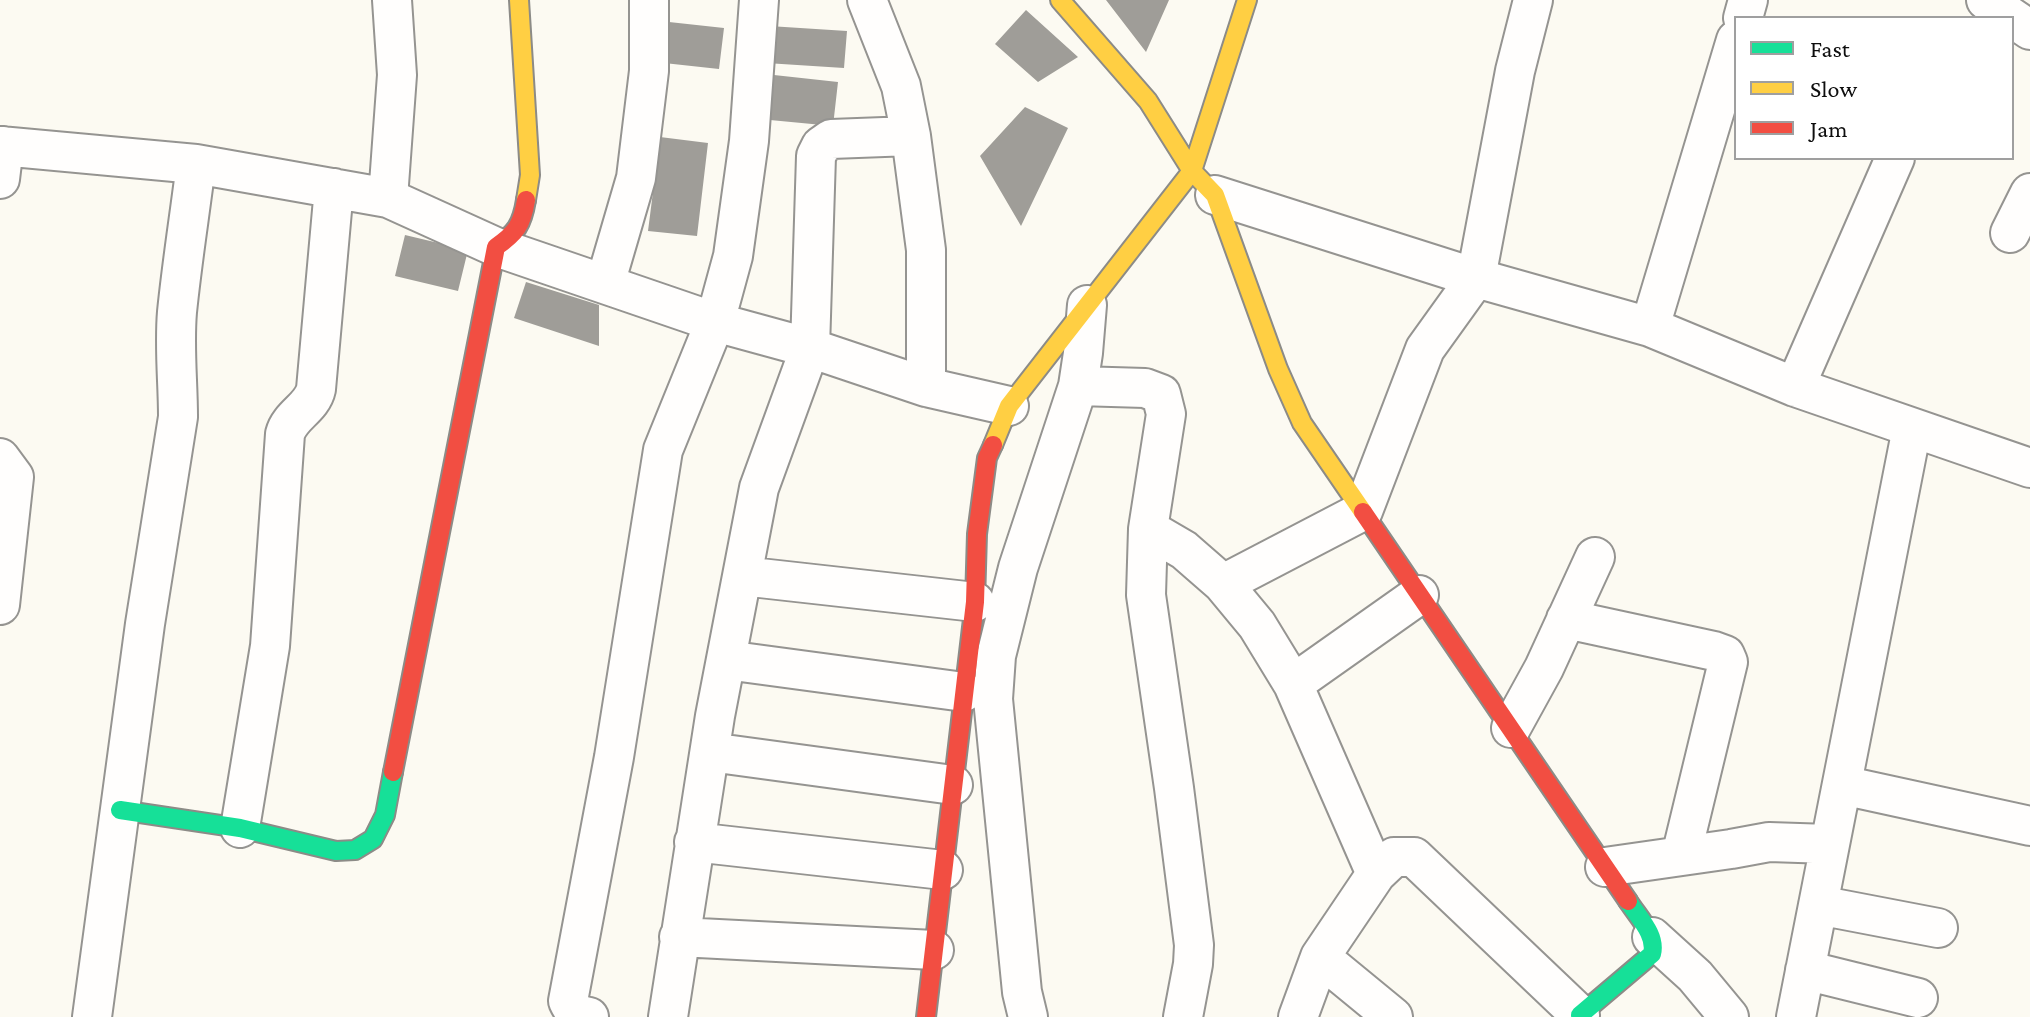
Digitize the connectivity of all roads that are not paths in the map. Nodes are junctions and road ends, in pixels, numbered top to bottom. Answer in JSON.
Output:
{"nodes":[{"id":1,"x":392,"y":0,"type":"edge"},
{"id":2,"x":519,"y":0,"type":"edge"},
{"id":3,"x":649,"y":0,"type":"edge"},
{"id":4,"x":759,"y":0,"type":"edge"},
{"id":5,"x":867,"y":0,"type":"edge"},
{"id":6,"x":1060,"y":0,"type":"edge"},
{"id":7,"x":1247,"y":0,"type":"edge"},
{"id":8,"x":1533,"y":0,"type":"edge"},
{"id":9,"x":1986,"y":0,"type":"edge"},
{"id":10,"x":2009,"y":16,"type":"edge"},
{"id":11,"x":1734,"y":47,"type":"edge"},
{"id":12,"x":911,"y":136,"type":"junction"},
{"id":13,"x":1,"y":157,"type":"edge"},
{"id":14,"x":1894,"y":160,"type":"edge"},
{"id":15,"x":196,"y":164,"type":"junction"},
{"id":16,"x":1204,"y":183,"type":"junction"},
{"id":17,"x":334,"y":188,"type":"junction"},
{"id":18,"x":2030,"y":193,"type":"edge"},
{"id":19,"x":388,"y":198,"type":"junction"},
{"id":20,"x":2010,"y":233,"type":"dead end"},
{"id":21,"x":496,"y":247,"type":"junction"},
{"id":22,"x":1476,"y":278,"type":"junction"},
{"id":23,"x":605,"y":284,"type":"junction"},
{"id":24,"x":1087,"y":305,"type":"junction"},
{"id":25,"x":715,"y":322,"type":"junction"},
{"id":26,"x":1650,"y":327,"type":"junction"},
{"id":27,"x":810,"y":348,"type":"junction"},
{"id":28,"x":1078,"y":386,"type":"junction"},
{"id":29,"x":926,"y":387,"type":"junction"},
{"id":30,"x":1795,"y":387,"type":"junction"},
{"id":31,"x":1009,"y":406,"type":"junction"},
{"id":32,"x":1912,"y":428,"type":"junction"},
{"id":33,"x":0,"y":458,"type":"edge"},
{"id":34,"x":2030,"y":468,"type":"edge"},
{"id":35,"x":1363,"y":511,"type":"junction"},
{"id":36,"x":1148,"y":529,"type":"junction"},
{"id":37,"x":1595,"y":557,"type":"dead end"},
{"id":38,"x":742,"y":576,"type":"junction"},
{"id":39,"x":1223,"y":584,"type":"junction"},
{"id":40,"x":1419,"y":595,"type":"junction"},
{"id":41,"x":975,"y":602,"type":"junction"},
{"id":42,"x":0,"y":605,"type":"edge"},
{"id":43,"x":1566,"y":619,"type":"junction"},
{"id":44,"x":726,"y":660,"type":"junction"},
{"id":45,"x":1293,"y":684,"type":"junction"},
{"id":46,"x":964,"y":692,"type":"junction"},
{"id":47,"x":1511,"y":728,"type":"junction"},
{"id":48,"x":710,"y":752,"type":"junction"},
{"id":49,"x":953,"y":785,"type":"junction"},
{"id":50,"x":1842,"y":785,"type":"junction"},
{"id":51,"x":120,"y":810,"type":"junction"},
{"id":52,"x":2030,"y":826,"type":"edge"},
{"id":53,"x":240,"y":828,"type":"junction"},
{"id":54,"x":694,"y":842,"type":"junction"},
{"id":55,"x":1829,"y":844,"type":"junction"},
{"id":56,"x":1681,"y":856,"type":"junction"},
{"id":57,"x":1605,"y":867,"type":"junction"},
{"id":58,"x":943,"y":870,"type":"junction"},
{"id":59,"x":1376,"y":874,"type":"junction"},
{"id":60,"x":1818,"y":905,"type":"junction"},
{"id":61,"x":1938,"y":928,"type":"dead end"},
{"id":62,"x":679,"y":937,"type":"junction"},
{"id":63,"x":1652,"y":937,"type":"junction"},
{"id":64,"x":934,"y":950,"type":"junction"},
{"id":65,"x":1320,"y":957,"type":"junction"},
{"id":66,"x":1805,"y":970,"type":"junction"},
{"id":67,"x":1918,"y":998,"type":"dead end"},
{"id":68,"x":1580,"y":1016,"type":"edge"},
{"id":69,"x":92,"y":1017,"type":"edge"},
{"id":70,"x":589,"y":1017,"type":"edge"},
{"id":71,"x":668,"y":1017,"type":"edge"},
{"id":72,"x":926,"y":1017,"type":"edge"},
{"id":73,"x":1028,"y":1017,"type":"edge"},
{"id":74,"x":1183,"y":1017,"type":"edge"},
{"id":75,"x":1298,"y":1017,"type":"edge"},
{"id":76,"x":1393,"y":1017,"type":"edge"},
{"id":77,"x":1729,"y":1017,"type":"edge"},
{"id":78,"x":1796,"y":1017,"type":"edge"}],
"edges":[{"from":1,"to":19,"type":"street"},
{"from":2,"to":21,"type":"street"},
{"from":3,"to":23,"type":"street"},
{"from":4,"to":25,"type":"street"},
{"from":5,"to":12,"type":"street"},
{"from":6,"to":16,"type":"street"},
{"from":7,"to":16,"type":"street"},
{"from":8,"to":22,"type":"street"},
{"from":9,"to":10,"type":"street"},
{"from":11,"to":26,"type":"street"},
{"from":12,"to":27,"type":"street"},
{"from":12,"to":29,"type":"street"},
{"from":13,"to":15,"type":"street"},
{"from":14,"to":30,"type":"street"},
{"from":15,"to":17,"type":"street"},
{"from":15,"to":51,"type":"street"},
{"from":16,"to":22,"type":"street"},
{"from":16,"to":24,"type":"street"},
{"from":16,"to":35,"type":"street"},
{"from":17,"to":19,"type":"street"},
{"from":17,"to":53,"type":"street"},
{"from":18,"to":20,"type":"street"},
{"from":19,"to":21,"type":"street"},
{"from":21,"to":23,"type":"street"},
{"from":21,"to":53,"type":"street"},
{"from":22,"to":26,"type":"street"},
{"from":22,"to":35,"type":"street"},
{"from":23,"to":25,"type":"street"},
{"from":24,"to":28,"type":"street"},
{"from":24,"to":31,"type":"street"},
{"from":25,"to":27,"type":"street"},
{"from":25,"to":70,"type":"street"},
{"from":26,"to":30,"type":"street"},
{"from":27,"to":29,"type":"street"},
{"from":27,"to":38,"type":"street"},
{"from":28,"to":36,"type":"street"},
{"from":28,"to":73,"type":"street"},
{"from":29,"to":31,"type":"street"},
{"from":30,"to":32,"type":"street"},
{"from":31,"to":41,"type":"street"},
{"from":32,"to":34,"type":"street"},
{"from":32,"to":50,"type":"street"},
{"from":33,"to":42,"type":"street"},
{"from":35,"to":39,"type":"street"},
{"from":35,"to":40,"type":"street"},
{"from":36,"to":39,"type":"street"},
{"from":36,"to":74,"type":"street"},
{"from":37,"to":43,"type":"street"},
{"from":38,"to":41,"type":"street"},
{"from":38,"to":44,"type":"street"},
{"from":39,"to":45,"type":"street"},
{"from":40,"to":45,"type":"street"},
{"from":40,"to":47,"type":"street"},
{"from":41,"to":46,"type":"street"},
{"from":43,"to":47,"type":"street"},
{"from":43,"to":56,"type":"street"},
{"from":44,"to":46,"type":"street"},
{"from":44,"to":48,"type":"street"},
{"from":45,"to":59,"type":"street"},
{"from":46,"to":49,"type":"street"},
{"from":47,"to":57,"type":"street"},
{"from":48,"to":49,"type":"street"},
{"from":48,"to":54,"type":"street"},
{"from":49,"to":58,"type":"street"},
{"from":50,"to":52,"type":"street"},
{"from":50,"to":55,"type":"street"},
{"from":51,"to":53,"type":"street"},
{"from":51,"to":69,"type":"street"},
{"from":54,"to":58,"type":"street"},
{"from":54,"to":62,"type":"street"},
{"from":55,"to":56,"type":"street"},
{"from":55,"to":60,"type":"street"},
{"from":56,"to":57,"type":"street"},
{"from":57,"to":63,"type":"street"},
{"from":58,"to":64,"type":"street"},
{"from":59,"to":65,"type":"street"},
{"from":59,"to":68,"type":"street"},
{"from":60,"to":61,"type":"street"},
{"from":60,"to":66,"type":"street"},
{"from":62,"to":64,"type":"street"},
{"from":62,"to":71,"type":"street"},
{"from":63,"to":68,"type":"street"},
{"from":63,"to":77,"type":"street"},
{"from":64,"to":72,"type":"street"},
{"from":65,"to":75,"type":"street"},
{"from":65,"to":76,"type":"street"},
{"from":66,"to":67,"type":"street"},
{"from":66,"to":78,"type":"street"}]}
